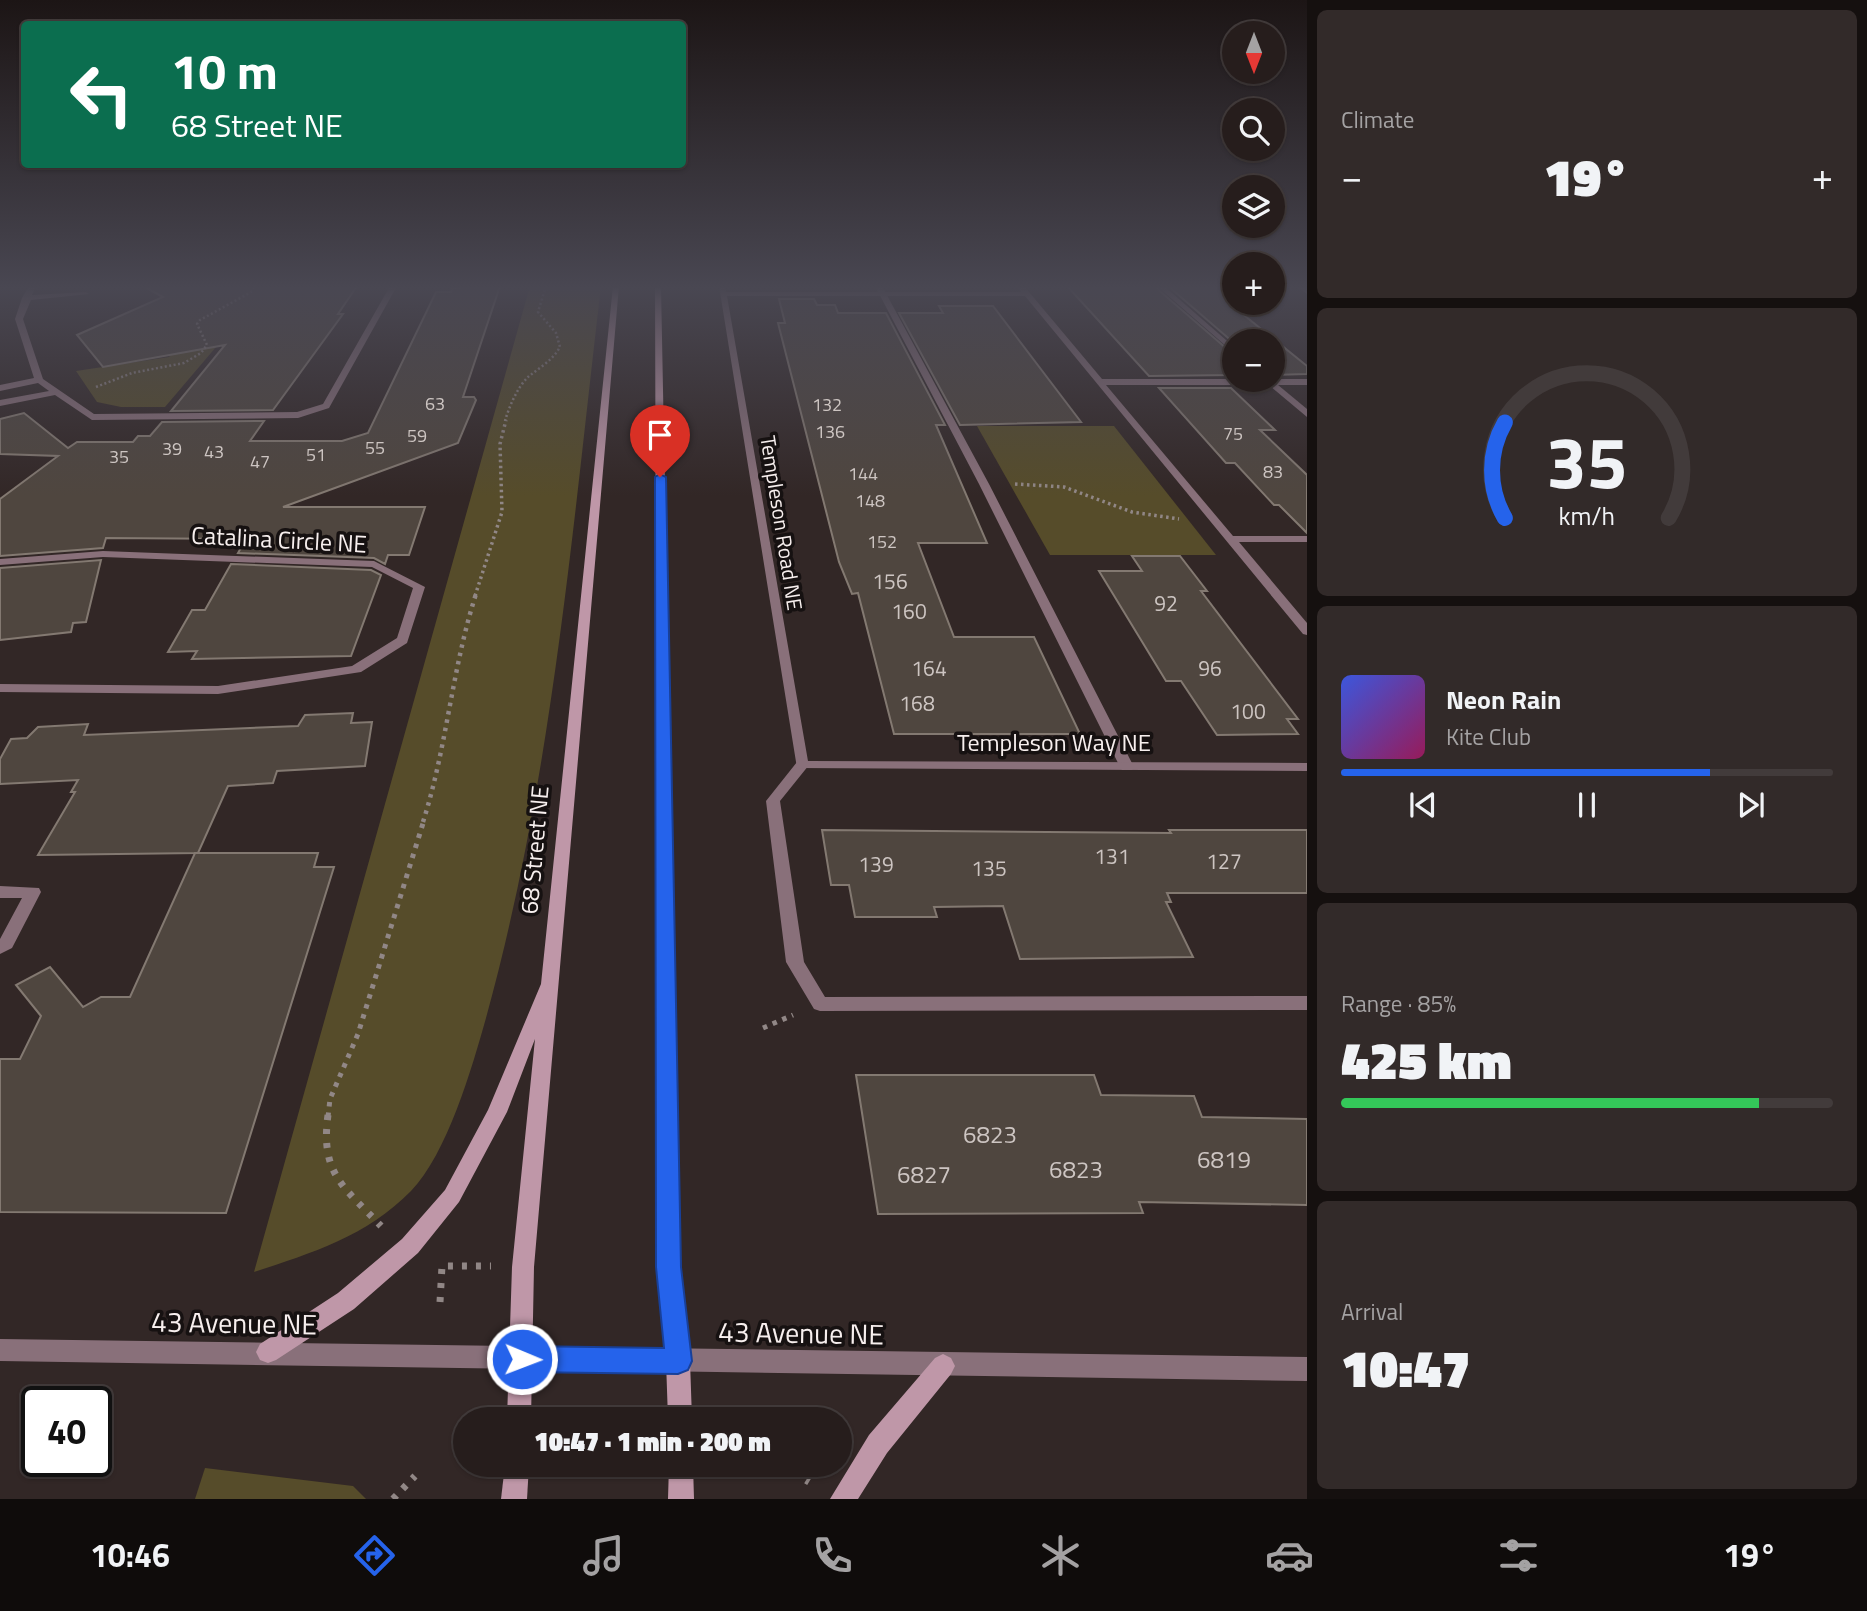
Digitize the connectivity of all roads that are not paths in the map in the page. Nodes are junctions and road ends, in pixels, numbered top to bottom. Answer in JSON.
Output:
{"nodes":[{"id":1,"x":31,"y":356,"type":"edge"},
{"id":2,"x":354,"y":356,"type":"edge"},
{"id":3,"x":610,"y":356,"type":"edge"},
{"id":4,"x":659,"y":356,"type":"edge"},
{"id":5,"x":734,"y":356,"type":"edge"},
{"id":6,"x":915,"y":356,"type":"edge"},
{"id":7,"x":1078,"y":356,"type":"edge"},
{"id":8,"x":39,"y":380,"type":"junction"},
{"id":9,"x":1222,"y":381,"type":"edge"},
{"id":10,"x":1285,"y":381,"type":"edge"},
{"id":11,"x":1100,"y":382,"type":"junction"},
{"id":12,"x":1307,"y":382,"type":"edge"},
{"id":13,"x":0,"y":388,"type":"edge"},
{"id":14,"x":1281,"y":392,"type":"edge"},
{"id":15,"x":53,"y":393,"type":"junction"},
{"id":16,"x":0,"y":404,"type":"edge"},
{"id":17,"x":1307,"y":414,"type":"edge"},
{"id":18,"x":1232,"y":539,"type":"junction"},
{"id":19,"x":1307,"y":539,"type":"edge"},
{"id":20,"x":0,"y":562,"type":"edge"},
{"id":21,"x":1307,"y":631,"type":"edge"},
{"id":22,"x":0,"y":688,"type":"edge"},
{"id":23,"x":802,"y":765,"type":"junction"},
{"id":24,"x":1127,"y":766,"type":"junction"},
{"id":25,"x":1307,"y":766,"type":"edge"},
{"id":26,"x":0,"y":892,"type":"edge"},
{"id":27,"x":0,"y":948,"type":"edge"},
{"id":28,"x":552,"y":975,"type":"junction"},
{"id":29,"x":1307,"y":1003,"type":"edge"},
{"id":30,"x":0,"y":1350,"type":"edge"},
{"id":31,"x":268,"y":1352,"type":"junction"},
{"id":32,"x":522,"y":1359,"type":"junction"},
{"id":33,"x":678,"y":1361,"type":"junction"},
{"id":34,"x":943,"y":1366,"type":"junction"},
{"id":35,"x":1307,"y":1369,"type":"edge"},
{"id":36,"x":520,"y":1407,"type":"edge"},
{"id":37,"x":680,"y":1407,"type":"edge"},
{"id":38,"x":516,"y":1477,"type":"edge"},
{"id":39,"x":681,"y":1477,"type":"edge"},
{"id":40,"x":514,"y":1499,"type":"edge"},
{"id":41,"x":681,"y":1499,"type":"edge"},
{"id":42,"x":843,"y":1499,"type":"edge"}],
"edges":[{"from":1,"to":8,"type":"street"},
{"from":2,"to":15,"type":"street"},
{"from":3,"to":28,"type":"main road","name":"68 Street NE"},
{"from":4,"to":33,"type":"main road"},
{"from":5,"to":23,"type":"street","name":"Templeson Road NE"},
{"from":6,"to":24,"type":"street"},
{"from":7,"to":11,"type":"street"},
{"from":8,"to":13,"type":"street"},
{"from":8,"to":15,"type":"street"},
{"from":9,"to":11,"type":"street"},
{"from":10,"to":12,"type":"street"},
{"from":11,"to":18,"type":"street"},
{"from":14,"to":17,"type":"street"},
{"from":15,"to":16,"type":"street"},
{"from":18,"to":19,"type":"street"},
{"from":18,"to":21,"type":"street"},
{"from":20,"to":22,"type":"street","name":"Catalina Circle NE"},
{"from":23,"to":24,"type":"street","name":"Templeson Way NE"},
{"from":23,"to":29,"type":"street"},
{"from":24,"to":25,"type":"street","name":"Templeson Way NE"},
{"from":26,"to":27,"type":"street"},
{"from":28,"to":31,"type":"main road"},
{"from":28,"to":32,"type":"main road","name":"68 Street NE"},
{"from":30,"to":31,"type":"street","name":"43 Avenue NE"},
{"from":31,"to":32,"type":"street","name":"43 Avenue NE"},
{"from":32,"to":33,"type":"street","name":"43 Avenue NE"},
{"from":32,"to":36,"type":"main road","name":"68 Street NE"},
{"from":33,"to":34,"type":"street","name":"43 Avenue NE"},
{"from":33,"to":37,"type":"main road"},
{"from":34,"to":35,"type":"street","name":"43 Avenue NE"},
{"from":34,"to":42,"type":"main road"},
{"from":38,"to":40,"type":"main road"},
{"from":39,"to":41,"type":"main road"}]}
